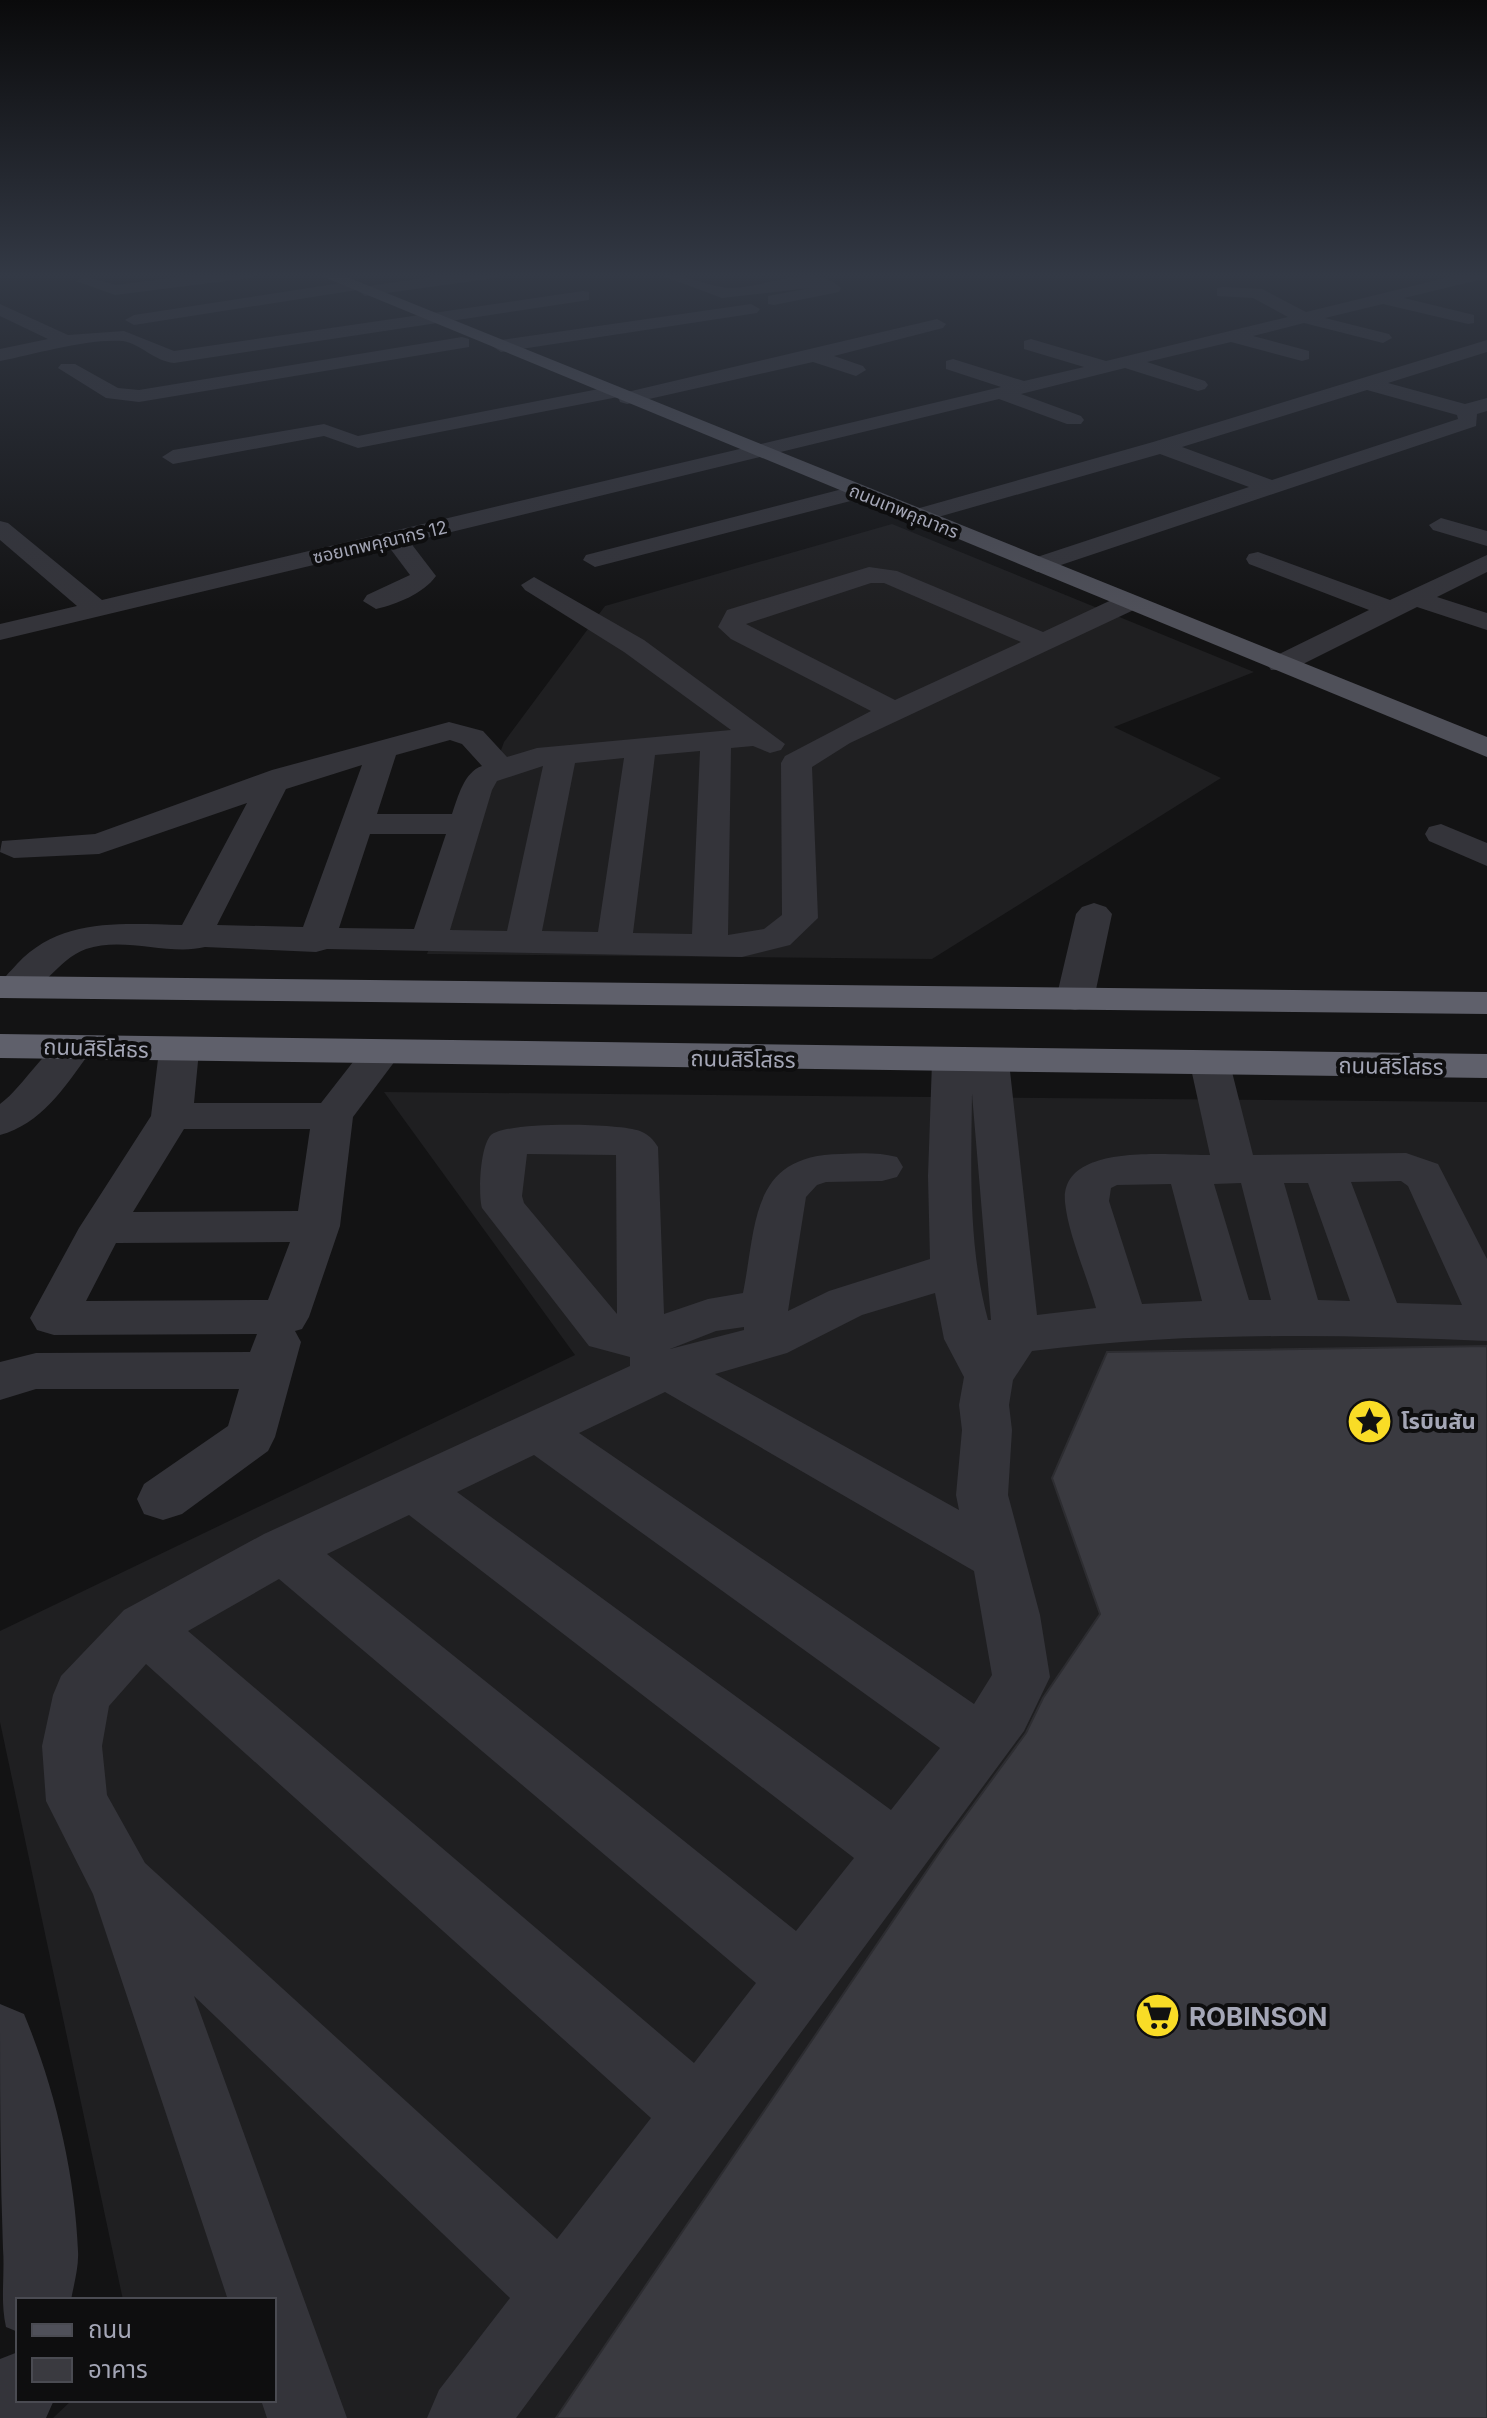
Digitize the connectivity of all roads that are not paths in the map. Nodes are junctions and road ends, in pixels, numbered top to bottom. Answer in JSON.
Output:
{"nodes":[{"id":1,"x":99,"y":386,"type":"edge"},
{"id":2,"x":201,"y":386,"type":"edge"},
{"id":3,"x":598,"y":386,"type":"edge"},
{"id":4,"x":678,"y":386,"type":"edge"},
{"id":5,"x":1018,"y":386,"type":"edge"},
{"id":6,"x":1027,"y":386,"type":"edge"},
{"id":7,"x":1363,"y":386,"type":"edge"},
{"id":8,"x":1377,"y":386,"type":"edge"},
{"id":9,"x":673,"y":387,"type":"junction"},
{"id":10,"x":1022,"y":387,"type":"junction"},
{"id":11,"x":1001,"y":393,"type":"junction"},
{"id":12,"x":620,"y":395,"type":"junction"},
{"id":13,"x":713,"y":403,"type":"dead end"},
{"id":14,"x":1477,"y":408,"type":"edge"},
{"id":15,"x":1074,"y":420,"type":"dead end"},
{"id":16,"x":1161,"y":447,"type":"junction"},
{"id":17,"x":760,"y":452,"type":"junction"},
{"id":18,"x":173,"y":457,"type":"dead end"},
{"id":19,"x":1270,"y":487,"type":"junction"},
{"id":20,"x":858,"y":492,"type":"junction"},
{"id":21,"x":917,"y":516,"type":"junction"},
{"id":22,"x":1441,"y":525,"type":"dead end"},
{"id":23,"x":369,"y":527,"type":"dead end"},
{"id":24,"x":0,"y":528,"type":"edge"},
{"id":25,"x":430,"y":530,"type":"junction"},
{"id":26,"x":395,"y":538,"type":"junction"},
{"id":27,"x":1487,"y":539,"type":"edge"},
{"id":28,"x":1258,"y":559,"type":"dead end"},
{"id":29,"x":595,"y":560,"type":"dead end"},
{"id":30,"x":1487,"y":562,"type":"edge"},
{"id":31,"x":1037,"y":565,"type":"junction"},
{"id":32,"x":175,"y":566,"type":"dead end"},
{"id":33,"x":280,"y":566,"type":"junction"},
{"id":34,"x":534,"y":585,"type":"dead end"},
{"id":35,"x":1416,"y":598,"type":"junction"},
{"id":36,"x":376,"y":601,"type":"dead end"},
{"id":37,"x":1129,"y":602,"type":"junction"},
{"id":38,"x":97,"y":609,"type":"junction"},
{"id":39,"x":1391,"y":609,"type":"junction"},
{"id":40,"x":1487,"y":622,"type":"edge"},
{"id":41,"x":0,"y":632,"type":"edge"},
{"id":42,"x":1045,"y":642,"type":"junction"},
{"id":43,"x":1281,"y":664,"type":"junction"},
{"id":44,"x":894,"y":711,"type":"junction"},
{"id":45,"x":758,"y":736,"type":"junction"},
{"id":46,"x":716,"y":740,"type":"junction"},
{"id":47,"x":384,"y":747,"type":"junction"},
{"id":48,"x":641,"y":747,"type":"junction"},
{"id":49,"x":1487,"y":748,"type":"edge"},
{"id":50,"x":561,"y":755,"type":"junction"},
{"id":51,"x":796,"y":763,"type":"junction"},
{"id":52,"x":500,"y":768,"type":"junction"},
{"id":53,"x":273,"y":783,"type":"junction"},
{"id":54,"x":357,"y":824,"type":"junction"},
{"id":55,"x":465,"y":824,"type":"junction"},
{"id":56,"x":1441,"y":834,"type":"dead end"},
{"id":57,"x":14,"y":848,"type":"dead end"},
{"id":58,"x":1487,"y":856,"type":"edge"},
{"id":59,"x":1094,"y":914,"type":"dead end"},
{"id":60,"x":192,"y":939,"type":"junction"},
{"id":61,"x":316,"y":941,"type":"junction"},
{"id":62,"x":428,"y":942,"type":"junction"},
{"id":63,"x":522,"y":943,"type":"junction"},
{"id":64,"x":614,"y":944,"type":"junction"},
{"id":65,"x":710,"y":945,"type":"junction"},
{"id":66,"x":8,"y":987,"type":"edge"},
{"id":67,"x":1075,"y":999,"type":"junction"},
{"id":68,"x":1487,"y":1003,"type":"edge"},
{"id":69,"x":0,"y":1046,"type":"edge"},
{"id":70,"x":74,"y":1047,"type":"junction"},
{"id":71,"x":179,"y":1051,"type":"junction"},
{"id":72,"x":381,"y":1053,"type":"junction"},
{"id":73,"x":970,"y":1062,"type":"junction"},
{"id":74,"x":1210,"y":1064,"type":"junction"},
{"id":75,"x":1487,"y":1066,"type":"edge"},
{"id":76,"x":172,"y":1116,"type":"junction"},
{"id":77,"x":333,"y":1116,"type":"junction"},
{"id":78,"x":0,"y":1122,"type":"edge"},
{"id":79,"x":882,"y":1167,"type":"dead end"},
{"id":80,"x":1325,"y":1169,"type":"junction"},
{"id":81,"x":1247,"y":1170,"type":"junction"},
{"id":82,"x":1189,"y":1171,"type":"junction"},
{"id":83,"x":318,"y":1226,"type":"junction"},
{"id":84,"x":101,"y":1228,"type":"junction"},
{"id":85,"x":955,"y":1267,"type":"junction"},
{"id":86,"x":1487,"y":1308,"type":"edge"},
{"id":87,"x":1299,"y":1316,"type":"junction"},
{"id":88,"x":285,"y":1317,"type":"junction"},
{"id":89,"x":1230,"y":1317,"type":"junction"},
{"id":90,"x":54,"y":1318,"type":"junction"},
{"id":91,"x":1380,"y":1319,"type":"junction"},
{"id":92,"x":1124,"y":1322,"type":"junction"},
{"id":93,"x":767,"y":1323,"type":"junction"},
{"id":94,"x":1487,"y":1324,"type":"edge"},
{"id":95,"x":991,"y":1351,"type":"junction"},
{"id":96,"x":644,"y":1352,"type":"junction"},
{"id":97,"x":269,"y":1370,"type":"junction"},
{"id":98,"x":18,"y":1376,"type":"edge"},
{"id":99,"x":538,"y":1431,"type":"junction"},
{"id":100,"x":415,"y":1490,"type":"junction"},
{"id":101,"x":163,"y":1499,"type":"dead end"},
{"id":102,"x":283,"y":1550,"type":"junction"},
{"id":103,"x":998,"y":1558,"type":"junction"},
{"id":104,"x":144,"y":1627,"type":"junction"},
{"id":105,"x":980,"y":1742,"type":"junction"},
{"id":106,"x":895,"y":1851,"type":"junction"},
{"id":107,"x":121,"y":1882,"type":"junction"},
{"id":108,"x":800,"y":1977,"type":"junction"},
{"id":109,"x":0,"y":2038,"type":"edge"},
{"id":110,"x":697,"y":2112,"type":"junction"},
{"id":111,"x":560,"y":2293,"type":"junction"},
{"id":112,"x":33,"y":2298,"type":"edge"},
{"id":113,"x":265,"y":2298,"type":"edge"},
{"id":114,"x":276,"y":2328,"type":"edge"},
{"id":115,"x":16,"y":2394,"type":"edge"},
{"id":116,"x":0,"y":2417,"type":"edge"},
{"id":117,"x":307,"y":2418,"type":"edge"},
{"id":118,"x":467,"y":2418,"type":"edge"}],
"edges":[{"from":1,"to":2,"type":"street"},
{"from":3,"to":12,"type":"main road","name":"ถนนเทพคุณากร"},
{"from":4,"to":9,"type":"street"},
{"from":5,"to":10,"type":"street"},
{"from":6,"to":10,"type":"street","name":"ซอยเทพคุณากร 12"},
{"from":7,"to":16,"type":"street"},
{"from":8,"to":14,"type":"street"},
{"from":9,"to":12,"type":"street"},
{"from":9,"to":13,"type":"street"},
{"from":10,"to":11,"type":"street","name":"ซอยเทพคุณากร 12"},
{"from":11,"to":15,"type":"street"},
{"from":11,"to":17,"type":"street","name":"ซอยเทพคุณากร 12"},
{"from":12,"to":17,"type":"main road","name":"ถนนเทพคุณากร"},
{"from":12,"to":18,"type":"street"},
{"from":14,"to":19,"type":"street"},
{"from":16,"to":19,"type":"street"},
{"from":16,"to":21,"type":"street"},
{"from":17,"to":20,"type":"main road","name":"ถนนเทพคุณากร"},
{"from":17,"to":25,"type":"street","name":"ซอยเทพคุณากร 12"},
{"from":19,"to":31,"type":"street"},
{"from":20,"to":21,"type":"main road","name":"ถนนเทพคุณากร"},
{"from":20,"to":29,"type":"street"},
{"from":21,"to":31,"type":"main road","name":"ถนนเทพคุณากร"},
{"from":22,"to":27,"type":"street"},
{"from":23,"to":25,"type":"street"},
{"from":24,"to":38,"type":"street"},
{"from":25,"to":26,"type":"street","name":"ซอยเทพคุณากร 12"},
{"from":26,"to":33,"type":"street","name":"ซอยเทพคุณากร 12"},
{"from":26,"to":36,"type":"street"},
{"from":28,"to":39,"type":"street"},
{"from":30,"to":35,"type":"street"},
{"from":31,"to":37,"type":"main road","name":"ถนนเทพคุณากร"},
{"from":32,"to":33,"type":"street"},
{"from":33,"to":38,"type":"street","name":"ซอยเทพคุณากร 12"},
{"from":34,"to":45,"type":"street"},
{"from":35,"to":39,"type":"street"},
{"from":35,"to":40,"type":"street"},
{"from":37,"to":42,"type":"street"},
{"from":37,"to":43,"type":"main road","name":"ถนนเทพคุณากร"},
{"from":38,"to":41,"type":"street","name":"ซอยเทพคุณากร 12"},
{"from":39,"to":43,"type":"street"},
{"from":42,"to":44,"type":"street"},
{"from":42,"to":44,"type":"street"},
{"from":43,"to":49,"type":"main road","name":"ถนนเทพคุณากร"},
{"from":44,"to":51,"type":"street"},
{"from":45,"to":46,"type":"street"},
{"from":45,"to":51,"type":"street"},
{"from":46,"to":48,"type":"street"},
{"from":46,"to":65,"type":"street"},
{"from":47,"to":52,"type":"street"},
{"from":47,"to":53,"type":"street"},
{"from":47,"to":54,"type":"street"},
{"from":48,"to":50,"type":"street"},
{"from":48,"to":64,"type":"street"},
{"from":50,"to":52,"type":"street"},
{"from":50,"to":63,"type":"street"},
{"from":51,"to":65,"type":"street"},
{"from":52,"to":55,"type":"street"},
{"from":53,"to":57,"type":"street"},
{"from":53,"to":60,"type":"street"},
{"from":54,"to":55,"type":"street"},
{"from":54,"to":61,"type":"street"},
{"from":55,"to":62,"type":"street"},
{"from":56,"to":58,"type":"street"},
{"from":59,"to":67,"type":"street"},
{"from":60,"to":61,"type":"street"},
{"from":60,"to":66,"type":"street"},
{"from":61,"to":62,"type":"street"},
{"from":62,"to":63,"type":"street"},
{"from":63,"to":64,"type":"street"},
{"from":64,"to":65,"type":"street"},
{"from":66,"to":67,"type":"highway"},
{"from":67,"to":68,"type":"highway"},
{"from":69,"to":70,"type":"highway","name":"ถนนสิริโสธร"},
{"from":70,"to":71,"type":"highway","name":"ถนนสิริโสธร"},
{"from":70,"to":78,"type":"street"},
{"from":71,"to":72,"type":"highway","name":"ถนนสิริโสธร"},
{"from":71,"to":76,"type":"street"},
{"from":72,"to":73,"type":"highway","name":"ถนนสิริโสธร"},
{"from":72,"to":77,"type":"street"},
{"from":73,"to":74,"type":"highway","name":"ถนนสิริโสธร"},
{"from":73,"to":85,"type":"street"},
{"from":73,"to":95,"type":"street"},
{"from":74,"to":75,"type":"highway","name":"ถนนสิริโสธร"},
{"from":74,"to":81,"type":"street"},
{"from":76,"to":77,"type":"street"},
{"from":76,"to":84,"type":"street"},
{"from":77,"to":83,"type":"street"},
{"from":79,"to":93,"type":"street"},
{"from":80,"to":81,"type":"street"},
{"from":80,"to":86,"type":"street"},
{"from":80,"to":91,"type":"street"},
{"from":81,"to":82,"type":"street"},
{"from":81,"to":87,"type":"street"},
{"from":82,"to":89,"type":"street"},
{"from":82,"to":92,"type":"street"},
{"from":83,"to":84,"type":"street"},
{"from":83,"to":88,"type":"street"},
{"from":84,"to":90,"type":"street"},
{"from":85,"to":93,"type":"street"},
{"from":85,"to":95,"type":"street"},
{"from":87,"to":89,"type":"street"},
{"from":87,"to":91,"type":"street"},
{"from":88,"to":90,"type":"street"},
{"from":88,"to":97,"type":"street"},
{"from":89,"to":92,"type":"street"},
{"from":90,"to":98,"type":"street"},
{"from":91,"to":94,"type":"street"},
{"from":92,"to":95,"type":"street"},
{"from":93,"to":96,"type":"street"},
{"from":95,"to":103,"type":"street"},
{"from":96,"to":96,"type":"street"},
{"from":96,"to":99,"type":"street"},
{"from":96,"to":103,"type":"street"},
{"from":97,"to":98,"type":"street"},
{"from":97,"to":101,"type":"street"},
{"from":99,"to":100,"type":"street"},
{"from":99,"to":105,"type":"street"},
{"from":100,"to":102,"type":"street"},
{"from":100,"to":106,"type":"street"},
{"from":102,"to":104,"type":"street"},
{"from":102,"to":108,"type":"street"},
{"from":103,"to":105,"type":"street"},
{"from":104,"to":107,"type":"street"},
{"from":104,"to":110,"type":"street"},
{"from":105,"to":106,"type":"street"},
{"from":106,"to":108,"type":"street"},
{"from":107,"to":111,"type":"street"},
{"from":107,"to":113,"type":"street"},
{"from":108,"to":110,"type":"street"},
{"from":109,"to":112,"type":"street"},
{"from":110,"to":111,"type":"street"},
{"from":111,"to":118,"type":"street"},
{"from":114,"to":117,"type":"street"},
{"from":115,"to":116,"type":"street"}]}
